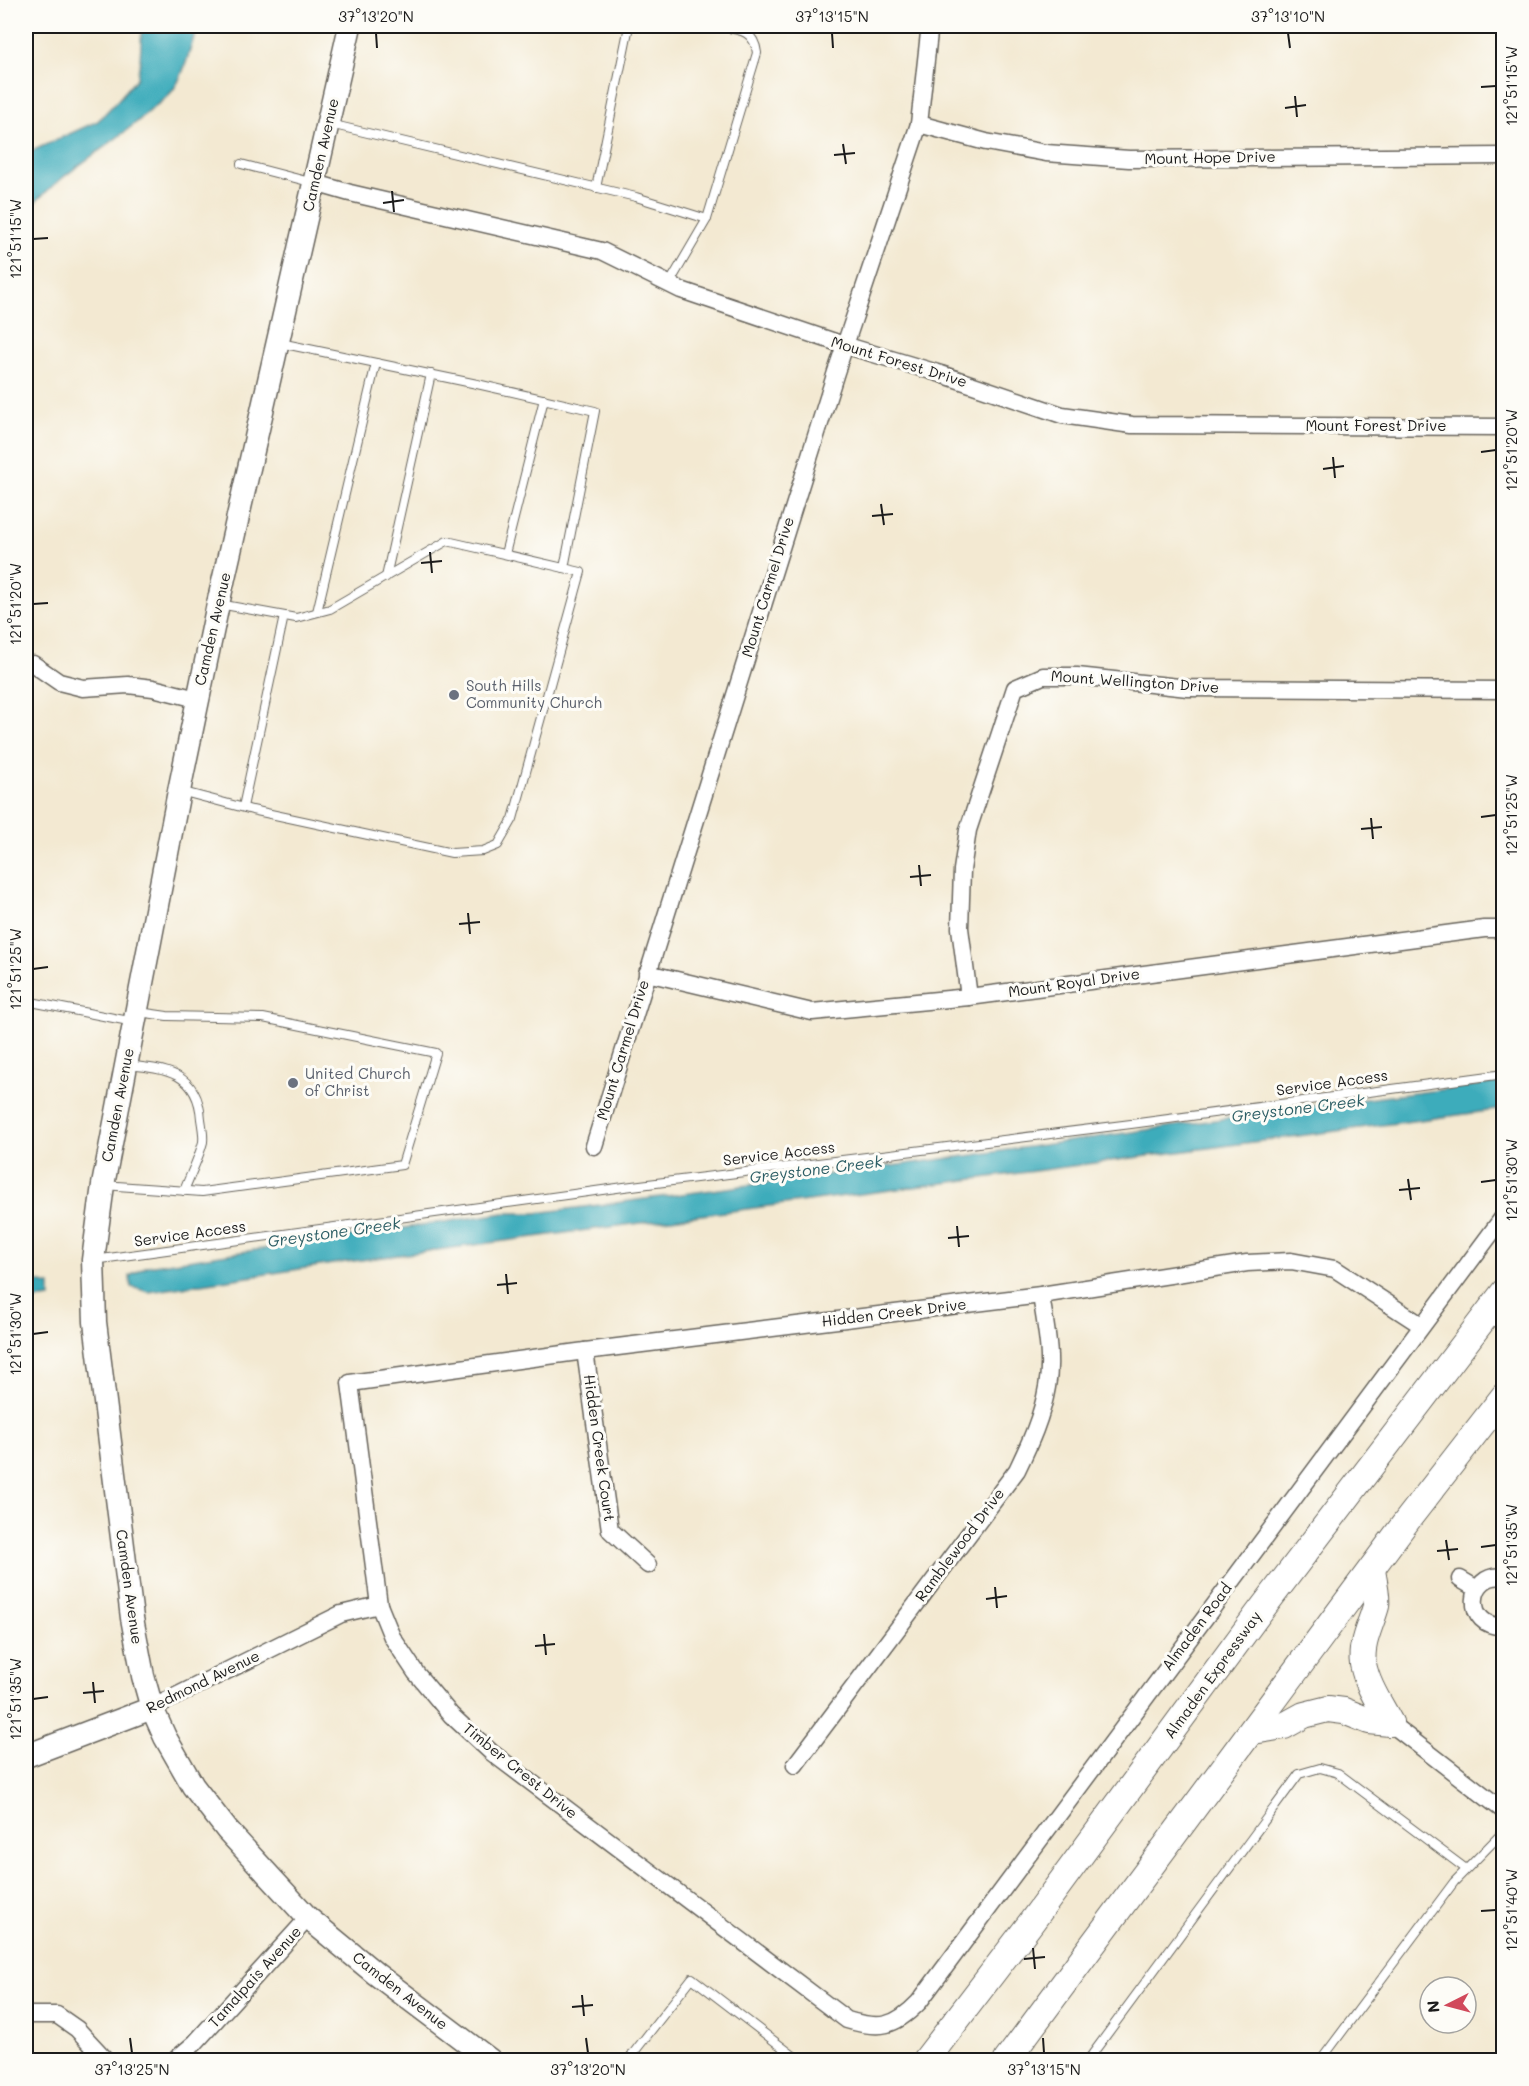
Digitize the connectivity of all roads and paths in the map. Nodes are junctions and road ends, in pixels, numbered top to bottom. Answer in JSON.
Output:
{"nodes":[{"id":1,"x":350,"y":26,"type":"edge"},
{"id":2,"x":629,"y":26,"type":"edge"},
{"id":3,"x":714,"y":26,"type":"edge"},
{"id":4,"x":928,"y":26,"type":"edge"},
{"id":5,"x":328,"y":124,"type":"junction"},
{"id":6,"x":919,"y":124,"type":"junction"},
{"id":7,"x":1503,"y":156,"type":"edge"},
{"id":8,"x":241,"y":164,"type":"dead end"},
{"id":9,"x":315,"y":183,"type":"junction"},
{"id":10,"x":596,"y":188,"type":"junction"},
{"id":11,"x":707,"y":219,"type":"junction"},
{"id":12,"x":669,"y":284,"type":"junction"},
{"id":13,"x":278,"y":342,"type":"junction"},
{"id":14,"x":844,"y":345,"type":"junction"},
{"id":15,"x":376,"y":363,"type":"junction"},
{"id":16,"x":431,"y":374,"type":"junction"},
{"id":17,"x":544,"y":399,"type":"junction"},
{"id":18,"x":1503,"y":427,"type":"edge"},
{"id":19,"x":505,"y":554,"type":"junction"},
{"id":20,"x":564,"y":568,"type":"junction"},
{"id":21,"x":386,"y":577,"type":"junction"},
{"id":22,"x":218,"y":604,"type":"junction"},
{"id":23,"x":317,"y":612,"type":"junction"},
{"id":24,"x":284,"y":616,"type":"junction"},
{"id":25,"x":33,"y":664,"type":"dead end"},
{"id":26,"x":1503,"y":690,"type":"edge"},
{"id":27,"x":197,"y":699,"type":"junction"},
{"id":28,"x":179,"y":791,"type":"junction"},
{"id":29,"x":243,"y":807,"type":"junction"},
{"id":30,"x":1503,"y":929,"type":"edge"},
{"id":31,"x":647,"y":973,"type":"junction"},
{"id":32,"x":969,"y":997,"type":"junction"},
{"id":33,"x":26,"y":1001,"type":"edge"},
{"id":34,"x":135,"y":1017,"type":"junction"},
{"id":35,"x":126,"y":1065,"type":"junction"},
{"id":36,"x":1503,"y":1074,"type":"edge"},
{"id":37,"x":594,"y":1146,"type":"dead end"},
{"id":38,"x":102,"y":1185,"type":"junction"},
{"id":39,"x":184,"y":1191,"type":"junction"},
{"id":40,"x":1503,"y":1216,"type":"edge"},
{"id":41,"x":93,"y":1260,"type":"junction"},
{"id":42,"x":1503,"y":1292,"type":"edge"},
{"id":43,"x":1041,"y":1294,"type":"junction"},
{"id":44,"x":1421,"y":1325,"type":"junction"},
{"id":45,"x":585,"y":1351,"type":"junction"},
{"id":46,"x":350,"y":1383,"type":"joint"},
{"id":47,"x":1503,"y":1396,"type":"edge"},
{"id":48,"x":648,"y":1565,"type":"dead end"},
{"id":49,"x":1372,"y":1569,"type":"junction"},
{"id":50,"x":1503,"y":1577,"type":"edge"},
{"id":51,"x":1460,"y":1579,"type":"dead end"},
{"id":52,"x":1477,"y":1589,"type":"junction"},
{"id":53,"x":379,"y":1605,"type":"junction"},
{"id":54,"x":1503,"y":1626,"type":"edge"},
{"id":55,"x":152,"y":1708,"type":"junction"},
{"id":56,"x":1390,"y":1723,"type":"junction"},
{"id":57,"x":1253,"y":1731,"type":"junction"},
{"id":58,"x":26,"y":1756,"type":"edge"},
{"id":59,"x":795,"y":1766,"type":"dead end"},
{"id":60,"x":1503,"y":1811,"type":"edge"},
{"id":61,"x":1503,"y":1831,"type":"edge"},
{"id":62,"x":1466,"y":1869,"type":"junction"},
{"id":63,"x":308,"y":1918,"type":"junction"},
{"id":64,"x":26,"y":2015,"type":"edge"},
{"id":65,"x":881,"y":2026,"type":"joint"},
{"id":66,"x":630,"y":2060,"type":"edge"},
{"id":67,"x":106,"y":2061,"type":"edge"},
{"id":68,"x":175,"y":2061,"type":"edge"},
{"id":69,"x":490,"y":2061,"type":"edge"},
{"id":70,"x":799,"y":2061,"type":"edge"},
{"id":71,"x":926,"y":2061,"type":"edge"},
{"id":72,"x":1007,"y":2061,"type":"edge"},
{"id":73,"x":1088,"y":2061,"type":"edge"},
{"id":74,"x":1321,"y":2061,"type":"edge"}],
"edges":[{"from":1,"to":5,"type":"street","name":"Camden Avenue"},
{"from":2,"to":10,"type":"lane"},
{"from":3,"to":11,"type":"lane"},
{"from":4,"to":6,"type":"street","name":"Mount Carmel Drive"},
{"from":5,"to":9,"type":"street","name":"Camden Avenue"},
{"from":5,"to":10,"type":"lane"},
{"from":6,"to":7,"type":"street","name":"Mount Hope Drive"},
{"from":6,"to":14,"type":"street","name":"Mount Carmel Drive"},
{"from":8,"to":9,"type":"lane"},
{"from":9,"to":12,"type":"street","name":"Mount Forest Drive"},
{"from":9,"to":13,"type":"street","name":"Camden Avenue"},
{"from":10,"to":11,"type":"lane"},
{"from":11,"to":12,"type":"lane"},
{"from":12,"to":14,"type":"street","name":"Mount Forest Drive"},
{"from":13,"to":15,"type":"lane"},
{"from":13,"to":22,"type":"street","name":"Camden Avenue"},
{"from":14,"to":18,"type":"street","name":"Mount Forest Drive"},
{"from":14,"to":31,"type":"street","name":"Mount Carmel Drive"},
{"from":15,"to":16,"type":"lane"},
{"from":15,"to":23,"type":"lane"},
{"from":16,"to":17,"type":"lane"},
{"from":16,"to":21,"type":"lane"},
{"from":17,"to":19,"type":"lane"},
{"from":17,"to":20,"type":"lane"},
{"from":19,"to":20,"type":"lane"},
{"from":19,"to":21,"type":"lane"},
{"from":20,"to":29,"type":"lane"},
{"from":21,"to":23,"type":"lane"},
{"from":22,"to":24,"type":"lane"},
{"from":22,"to":27,"type":"street","name":"Camden Avenue"},
{"from":23,"to":24,"type":"lane"},
{"from":24,"to":29,"type":"lane"},
{"from":25,"to":27,"type":"street"},
{"from":26,"to":32,"type":"street","name":"Mount Wellington Drive"},
{"from":27,"to":28,"type":"street","name":"Camden Avenue"},
{"from":28,"to":29,"type":"lane"},
{"from":28,"to":34,"type":"street","name":"Camden Avenue"},
{"from":30,"to":32,"type":"street","name":"Mount Royal Drive"},
{"from":31,"to":32,"type":"street","name":"Mount Royal Drive"},
{"from":31,"to":37,"type":"street","name":"Mount Carmel Drive"},
{"from":33,"to":34,"type":"lane"},
{"from":34,"to":35,"type":"street","name":"Camden Avenue"},
{"from":34,"to":39,"type":"lane"},
{"from":35,"to":38,"type":"street","name":"Camden Avenue"},
{"from":35,"to":39,"type":"lane"},
{"from":36,"to":41,"type":"lane","name":"Service Access"},
{"from":38,"to":39,"type":"lane"},
{"from":38,"to":41,"type":"street","name":"Camden Avenue"},
{"from":40,"to":44,"type":"street","name":"Almaden Road"},
{"from":41,"to":55,"type":"street","name":"Camden Avenue"},
{"from":42,"to":71,"type":"main road","name":"Almaden Expressway"},
{"from":43,"to":44,"type":"street","name":"Hidden Creek Drive"},
{"from":43,"to":45,"type":"street","name":"Hidden Creek Drive"},
{"from":43,"to":59,"type":"street","name":"Ramblewood Drive"},
{"from":44,"to":65,"type":"street","name":"Almaden Road"},
{"from":45,"to":46,"type":"street","name":"Hidden Creek Drive"},
{"from":45,"to":48,"type":"street","name":"Hidden Creek Court"},
{"from":46,"to":53,"type":"street","name":"Timber Crest Drive"},
{"from":47,"to":49,"type":"main road"},
{"from":49,"to":56,"type":"main road"},
{"from":49,"to":57,"type":"main road"},
{"from":50,"to":52,"type":"street"},
{"from":51,"to":52,"type":"street"},
{"from":52,"to":54,"type":"street"},
{"from":53,"to":55,"type":"street","name":"Redmond Avenue"},
{"from":53,"to":65,"type":"street","name":"Timber Crest Drive"},
{"from":55,"to":58,"type":"street","name":"Redmond Avenue"},
{"from":55,"to":63,"type":"street","name":"Camden Avenue"},
{"from":56,"to":57,"type":"main road"},
{"from":56,"to":60,"type":"street"},
{"from":57,"to":72,"type":"main road"},
{"from":61,"to":62,"type":"lane"},
{"from":62,"to":73,"type":"lane"},
{"from":62,"to":74,"type":"lane"},
{"from":63,"to":68,"type":"street","name":"Tamalpais Avenue"},
{"from":63,"to":69,"type":"street","name":"Camden Avenue"},
{"from":64,"to":67,"type":"street"},
{"from":66,"to":70,"type":"lane"}]}
